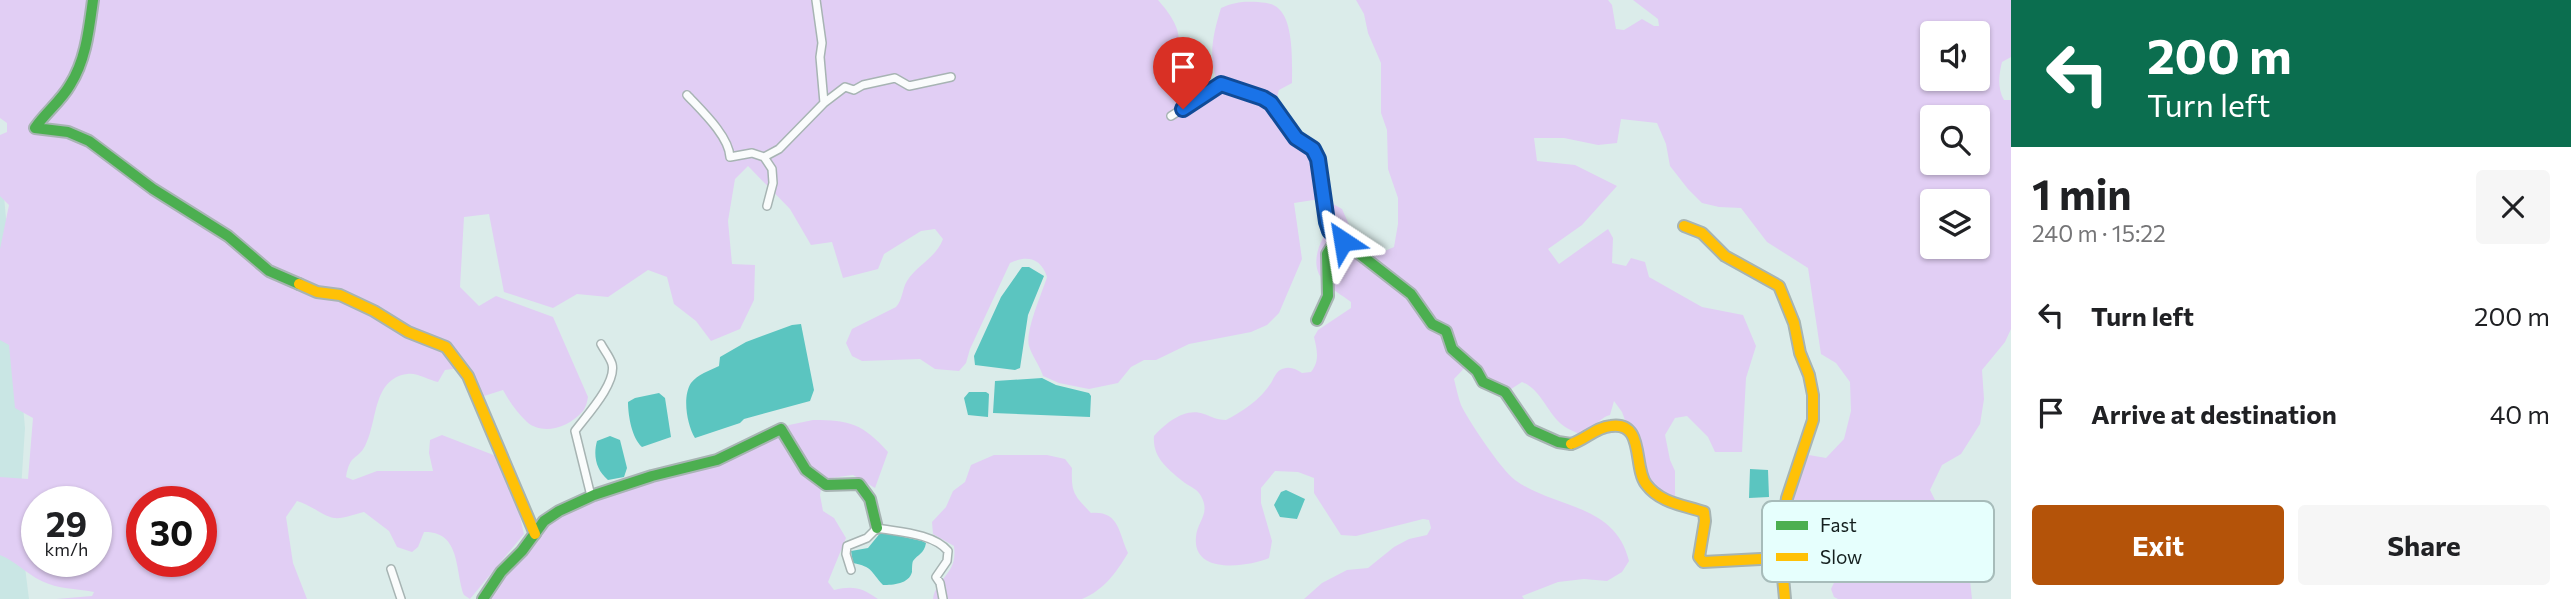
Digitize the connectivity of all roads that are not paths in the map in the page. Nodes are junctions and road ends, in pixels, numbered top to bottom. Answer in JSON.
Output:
{"nodes":[{"id":1,"x":93,"y":0,"type":"edge"},
{"id":2,"x":816,"y":0,"type":"edge"},
{"id":3,"x":951,"y":77,"type":"dead end"},
{"id":4,"x":687,"y":95,"type":"dead end"},
{"id":5,"x":824,"y":103,"type":"junction"},
{"id":6,"x":1171,"y":116,"type":"dead end"},
{"id":7,"x":764,"y":157,"type":"junction"},
{"id":8,"x":767,"y":206,"type":"dead end"},
{"id":9,"x":1684,"y":226,"type":"dead end"},
{"id":10,"x":1343,"y":241,"type":"junction"},
{"id":11,"x":1318,"y":320,"type":"dead end"},
{"id":12,"x":601,"y":344,"type":"dead end"},
{"id":13,"x":591,"y":496,"type":"junction"},
{"id":14,"x":1787,"y":501,"type":"edge"},
{"id":15,"x":877,"y":528,"type":"junction"},
{"id":16,"x":534,"y":534,"type":"junction"},
{"id":17,"x":1762,"y":559,"type":"edge"},
{"id":18,"x":391,"y":569,"type":"dead end"},
{"id":19,"x":851,"y":570,"type":"dead end"},
{"id":20,"x":401,"y":599,"type":"edge"},
{"id":21,"x":483,"y":599,"type":"edge"},
{"id":22,"x":943,"y":599,"type":"edge"}],
"edges":[{"from":1,"to":16,"type":"street"},
{"from":2,"to":5,"type":"street"},
{"from":3,"to":5,"type":"street"},
{"from":4,"to":7,"type":"street"},
{"from":5,"to":7,"type":"street"},
{"from":6,"to":10,"type":"street"},
{"from":7,"to":8,"type":"street"},
{"from":9,"to":14,"type":"street"},
{"from":10,"to":11,"type":"street"},
{"from":10,"to":17,"type":"street"},
{"from":12,"to":13,"type":"street"},
{"from":13,"to":15,"type":"street"},
{"from":13,"to":16,"type":"street"},
{"from":15,"to":19,"type":"street"},
{"from":15,"to":22,"type":"street"},
{"from":16,"to":21,"type":"street"},
{"from":18,"to":20,"type":"street"}]}
